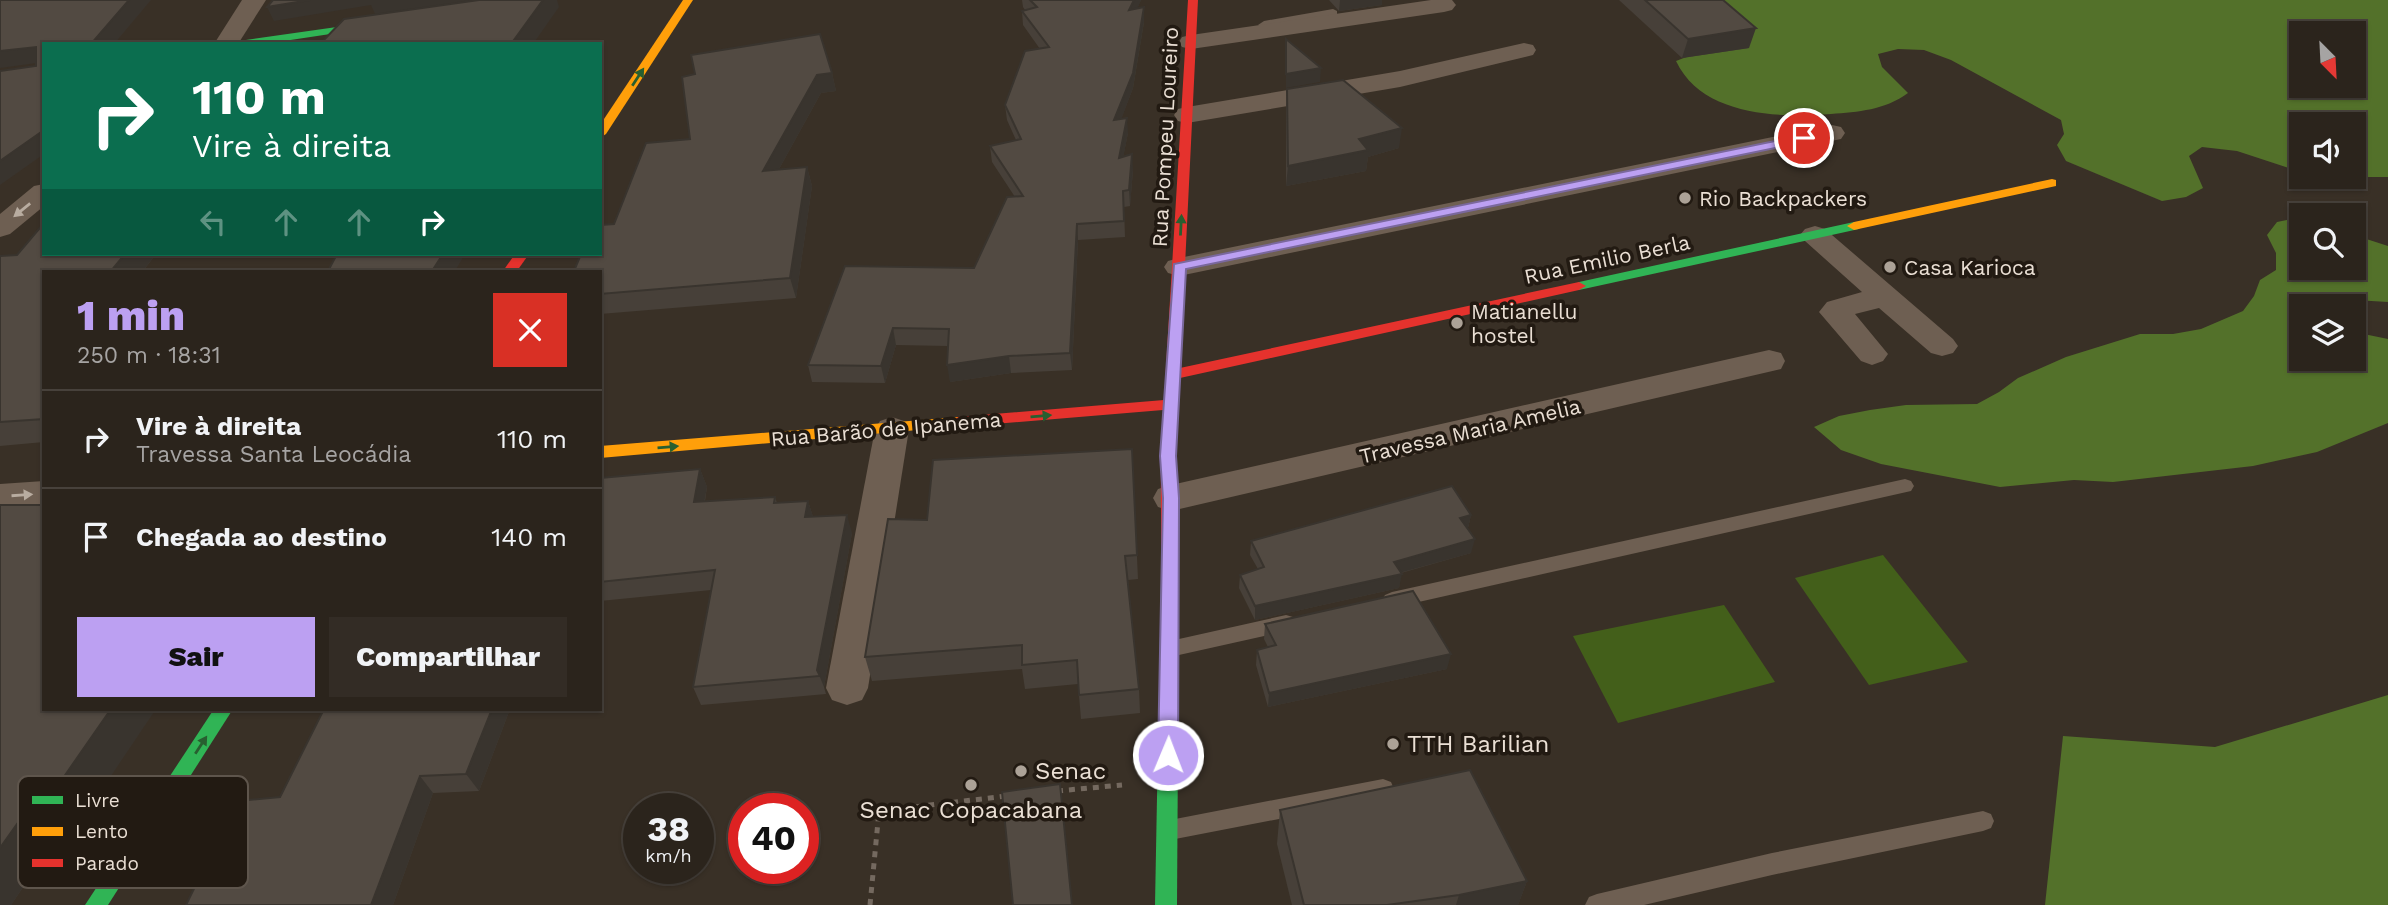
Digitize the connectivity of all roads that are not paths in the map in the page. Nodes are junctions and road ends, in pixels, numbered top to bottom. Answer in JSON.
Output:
{"nodes":[{"id":1,"x":254,"y":0,"type":"edge"},
{"id":2,"x":688,"y":0,"type":"edge"},
{"id":3,"x":1193,"y":0,"type":"edge"},
{"id":4,"x":1444,"y":5,"type":"dead end"},
{"id":5,"x":1333,"y":13,"type":"dead end"},
{"id":6,"x":400,"y":21,"type":"edge"},
{"id":7,"x":1191,"y":39,"type":"junction"},
{"id":8,"x":227,"y":42,"type":"edge"},
{"id":9,"x":253,"y":42,"type":"edge"},
{"id":10,"x":1524,"y":50,"type":"dead end"},
{"id":11,"x":1187,"y":115,"type":"junction"},
{"id":12,"x":602,"y":131,"type":"edge"},
{"id":13,"x":1832,"y":133,"type":"dead end"},
{"id":14,"x":2052,"y":183,"type":"dead end"},
{"id":15,"x":42,"y":194,"type":"edge"},
{"id":16,"x":0,"y":228,"type":"edge"},
{"id":17,"x":1815,"y":235,"type":"junction"},
{"id":18,"x":1179,"y":267,"type":"junction"},
{"id":19,"x":1885,"y":296,"type":"junction"},
{"id":20,"x":1942,"y":346,"type":"dead end"},
{"id":21,"x":1872,"y":354,"type":"dead end"},
{"id":22,"x":1769,"y":361,"type":"dead end"},
{"id":23,"x":1171,"y":375,"type":"junction"},
{"id":24,"x":1172,"y":404,"type":"junction"},
{"id":25,"x":892,"y":429,"type":"junction"},
{"id":26,"x":602,"y":452,"type":"edge"},
{"id":27,"x":1905,"y":486,"type":"dead end"},
{"id":28,"x":42,"y":494,"type":"edge"},
{"id":29,"x":0,"y":497,"type":"edge"},
{"id":30,"x":1171,"y":498,"type":"junction"},
{"id":31,"x":1368,"y":605,"type":"edge"},
{"id":32,"x":1301,"y":620,"type":"edge"},
{"id":33,"x":1169,"y":649,"type":"junction"},
{"id":34,"x":847,"y":688,"type":"dead end"},
{"id":35,"x":223,"y":711,"type":"edge"},
{"id":36,"x":180,"y":776,"type":"edge"},
{"id":37,"x":1401,"y":785,"type":"edge"},
{"id":38,"x":1983,"y":821,"type":"dead end"},
{"id":39,"x":1167,"y":830,"type":"junction"},
{"id":40,"x":107,"y":888,"type":"edge"},
{"id":41,"x":96,"y":905,"type":"edge"},
{"id":42,"x":1166,"y":905,"type":"edge"},
{"id":43,"x":1597,"y":905,"type":"edge"}],
"edges":[{"from":1,"to":8,"type":"street"},
{"from":12,"to":2,"type":"street","one_way":true},
{"from":3,"to":7,"type":"street","name":"Rua Pompeu Loureiro"},
{"from":4,"to":7,"type":"street"},
{"from":5,"to":7,"type":"lane"},
{"from":6,"to":9,"type":"street"},
{"from":7,"to":11,"type":"street","name":"Rua Pompeu Loureiro"},
{"from":10,"to":11,"type":"street"},
{"from":18,"to":11,"type":"street","name":"Rua Pompeu Loureiro","one_way":true},
{"from":13,"to":18,"type":"street"},
{"from":14,"to":17,"type":"street","name":"Rua Emilio Berla"},
{"from":15,"to":16,"type":"street","one_way":true},
{"from":17,"to":19,"type":"street"},
{"from":17,"to":23,"type":"street","name":"Rua Emilio Berla"},
{"from":18,"to":23,"type":"street","name":"Rua Pompeu Loureiro"},
{"from":19,"to":20,"type":"street"},
{"from":19,"to":21,"type":"street"},
{"from":22,"to":30,"type":"street","name":"Travessa Maria Amelia"},
{"from":23,"to":24,"type":"street","name":"Rua Pompeu Loureiro"},
{"from":25,"to":24,"type":"street","name":"Rua Barão de Ipanema","one_way":true},
{"from":24,"to":30,"type":"street","name":"Rua Pompeu Loureiro"},
{"from":26,"to":25,"type":"street","name":"Rua Barão de Ipanema","one_way":true},
{"from":25,"to":34,"type":"street"},
{"from":27,"to":31,"type":"lane"},
{"from":29,"to":28,"type":"street","one_way":true},
{"from":30,"to":33,"type":"street","name":"Rua Pompeu Loureiro"},
{"from":32,"to":33,"type":"lane"},
{"from":33,"to":39,"type":"street","name":"Rua Pompeu Loureiro"},
{"from":36,"to":35,"type":"street","one_way":true},
{"from":37,"to":39,"type":"lane"},
{"from":38,"to":43,"type":"lane"},
{"from":39,"to":42,"type":"street","name":"Rua Pompeu Loureiro"},
{"from":41,"to":40,"type":"street","one_way":true}]}
